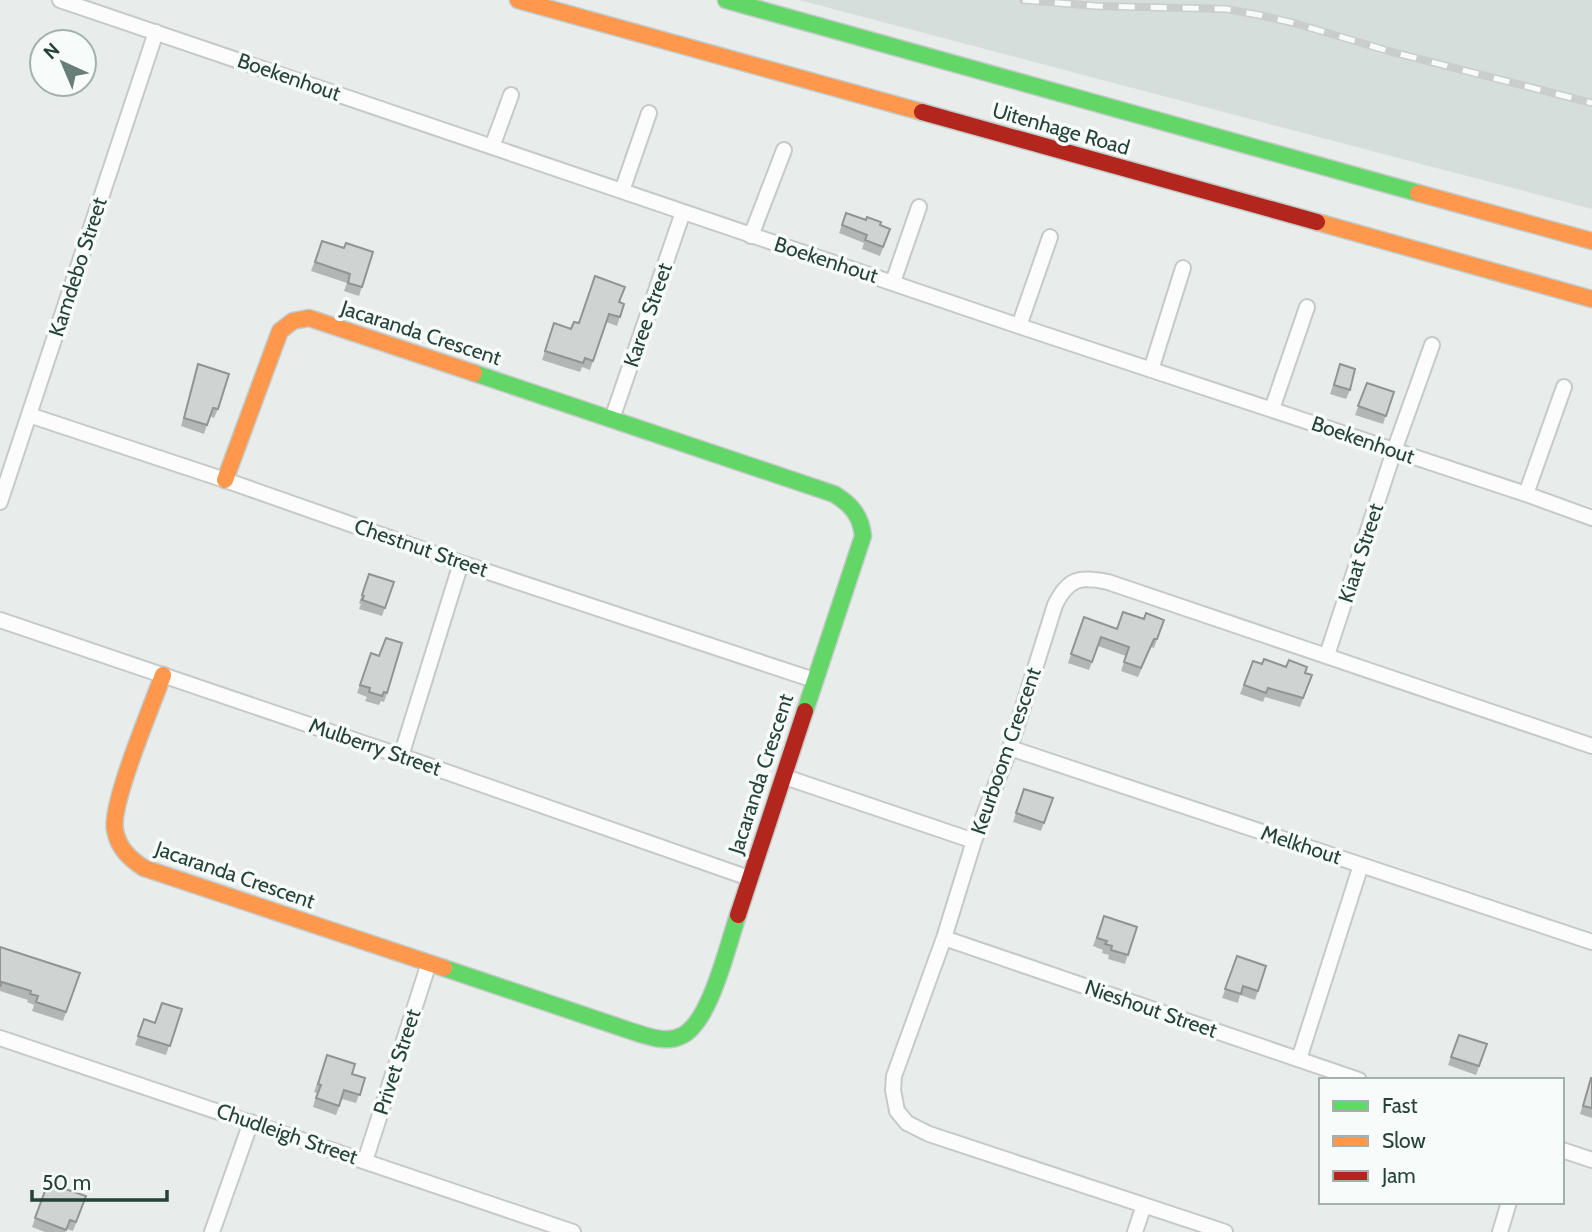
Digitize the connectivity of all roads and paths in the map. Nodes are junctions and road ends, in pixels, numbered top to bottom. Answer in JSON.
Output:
{"nodes":[{"id":1,"x":60,"y":0,"type":"edge"},
{"id":2,"x":518,"y":0,"type":"edge"},
{"id":3,"x":726,"y":0,"type":"edge"},
{"id":4,"x":156,"y":32,"type":"junction"},
{"id":5,"x":511,"y":95,"type":"dead end"},
{"id":6,"x":649,"y":113,"type":"dead end"},
{"id":7,"x":492,"y":147,"type":"junction"},
{"id":8,"x":784,"y":150,"type":"dead end"},
{"id":9,"x":622,"y":191,"type":"junction"},
{"id":10,"x":919,"y":207,"type":"dead end"},
{"id":11,"x":683,"y":212,"type":"junction"},
{"id":12,"x":751,"y":236,"type":"junction"},
{"id":13,"x":1050,"y":237,"type":"dead end"},
{"id":14,"x":1592,"y":241,"type":"edge"},
{"id":15,"x":1183,"y":268,"type":"dead end"},
{"id":16,"x":893,"y":282,"type":"junction"},
{"id":17,"x":1592,"y":299,"type":"edge"},
{"id":18,"x":1307,"y":307,"type":"dead end"},
{"id":19,"x":1018,"y":326,"type":"junction"},
{"id":20,"x":1432,"y":345,"type":"dead end"},
{"id":21,"x":1151,"y":370,"type":"junction"},
{"id":22,"x":1564,"y":387,"type":"dead end"},
{"id":23,"x":1272,"y":409,"type":"junction"},
{"id":24,"x":30,"y":415,"type":"junction"},
{"id":25,"x":612,"y":419,"type":"junction"},
{"id":26,"x":1394,"y":451,"type":"junction"},
{"id":27,"x":225,"y":480,"type":"junction"},
{"id":28,"x":1526,"y":494,"type":"junction"},
{"id":29,"x":0,"y":502,"type":"edge"},
{"id":30,"x":1592,"y":518,"type":"edge"},
{"id":31,"x":461,"y":563,"type":"junction"},
{"id":32,"x":0,"y":620,"type":"edge"},
{"id":33,"x":1327,"y":655,"type":"junction"},
{"id":34,"x":163,"y":675,"type":"junction"},
{"id":35,"x":814,"y":680,"type":"junction"},
{"id":36,"x":1592,"y":746,"type":"edge"},
{"id":37,"x":1010,"y":748,"type":"junction"},
{"id":38,"x":401,"y":756,"type":"junction"},
{"id":39,"x":785,"y":777,"type":"junction"},
{"id":40,"x":974,"y":841,"type":"junction"},
{"id":41,"x":1361,"y":865,"type":"junction"},
{"id":42,"x":749,"y":878,"type":"junction"},
{"id":43,"x":944,"y":938,"type":"junction"},
{"id":44,"x":1592,"y":942,"type":"edge"},
{"id":45,"x":429,"y":963,"type":"junction"},
{"id":46,"x":0,"y":1038,"type":"edge"},
{"id":47,"x":1299,"y":1059,"type":"junction"},
{"id":48,"x":1353,"y":1078,"type":"edge"},
{"id":49,"x":251,"y":1122,"type":"junction"},
{"id":50,"x":1564,"y":1151,"type":"edge"},
{"id":51,"x":1592,"y":1160,"type":"edge"},
{"id":52,"x":365,"y":1161,"type":"junction"},
{"id":53,"x":1508,"y":1204,"type":"edge"},
{"id":54,"x":1144,"y":1205,"type":"junction"},
{"id":55,"x":212,"y":1232,"type":"edge"},
{"id":56,"x":573,"y":1232,"type":"edge"},
{"id":57,"x":1135,"y":1232,"type":"edge"},
{"id":58,"x":1225,"y":1232,"type":"edge"},
{"id":59,"x":1500,"y":1232,"type":"edge"}],
"edges":[{"from":1,"to":4,"type":"street","name":"Boekenhout"},
{"from":2,"to":17,"type":"street","name":"Uitenhage Road"},
{"from":3,"to":14,"type":"street","name":"Uitenhage Road"},
{"from":4,"to":7,"type":"street","name":"Boekenhout"},
{"from":4,"to":24,"type":"street","name":"Kamdebo Street"},
{"from":5,"to":7,"type":"street"},
{"from":6,"to":9,"type":"street"},
{"from":7,"to":9,"type":"street","name":"Boekenhout"},
{"from":8,"to":12,"type":"street"},
{"from":9,"to":11,"type":"street","name":"Boekenhout"},
{"from":10,"to":16,"type":"street"},
{"from":11,"to":12,"type":"street","name":"Boekenhout"},
{"from":11,"to":25,"type":"street","name":"Karee Street"},
{"from":12,"to":16,"type":"street","name":"Boekenhout"},
{"from":13,"to":19,"type":"street"},
{"from":15,"to":21,"type":"street"},
{"from":16,"to":19,"type":"street","name":"Boekenhout"},
{"from":18,"to":23,"type":"street"},
{"from":19,"to":21,"type":"street","name":"Boekenhout"},
{"from":20,"to":26,"type":"street","name":"Kiaat Street"},
{"from":21,"to":23,"type":"street","name":"Boekenhout"},
{"from":22,"to":28,"type":"street"},
{"from":23,"to":26,"type":"street","name":"Boekenhout"},
{"from":24,"to":27,"type":"street","name":"Chestnut Street"},
{"from":24,"to":29,"type":"street","name":"Kamdebo Street"},
{"from":25,"to":27,"type":"street","name":"Jacaranda Crescent"},
{"from":25,"to":35,"type":"street","name":"Jacaranda Crescent"},
{"from":26,"to":28,"type":"street","name":"Boekenhout"},
{"from":26,"to":33,"type":"street","name":"Kiaat Street"},
{"from":27,"to":31,"type":"street","name":"Chestnut Street"},
{"from":28,"to":30,"type":"street","name":"Boekenhout"},
{"from":31,"to":35,"type":"street","name":"Chestnut Street"},
{"from":31,"to":38,"type":"street"},
{"from":32,"to":34,"type":"street","name":"Mulberry Street"},
{"from":33,"to":36,"type":"street","name":"Keurboom Crescent"},
{"from":33,"to":37,"type":"street","name":"Keurboom Crescent"},
{"from":34,"to":38,"type":"street","name":"Mulberry Street"},
{"from":34,"to":45,"type":"street","name":"Jacaranda Crescent"},
{"from":35,"to":39,"type":"street","name":"Jacaranda Crescent"},
{"from":37,"to":40,"type":"street","name":"Keurboom Crescent"},
{"from":37,"to":41,"type":"street","name":"Melkhout"},
{"from":38,"to":42,"type":"street","name":"Mulberry Street"},
{"from":39,"to":40,"type":"street"},
{"from":39,"to":42,"type":"street","name":"Jacaranda Crescent"},
{"from":40,"to":43,"type":"street","name":"Keurboom Crescent"},
{"from":41,"to":44,"type":"street","name":"Melkhout"},
{"from":41,"to":47,"type":"street"},
{"from":42,"to":45,"type":"street","name":"Jacaranda Crescent"},
{"from":43,"to":47,"type":"street","name":"Nieshout Street"},
{"from":43,"to":54,"type":"street","name":"Keurboom Crescent"},
{"from":45,"to":52,"type":"street","name":"Privet Street"},
{"from":46,"to":49,"type":"street","name":"Chudleigh Street"},
{"from":47,"to":48,"type":"street","name":"Nieshout Street"},
{"from":49,"to":52,"type":"street","name":"Chudleigh Street"},
{"from":49,"to":55,"type":"street"},
{"from":50,"to":51,"type":"street"},
{"from":52,"to":56,"type":"street","name":"Chudleigh Street"},
{"from":53,"to":59,"type":"street"},
{"from":54,"to":57,"type":"street"},
{"from":54,"to":58,"type":"street","name":"Keurboom Crescent"}]}
